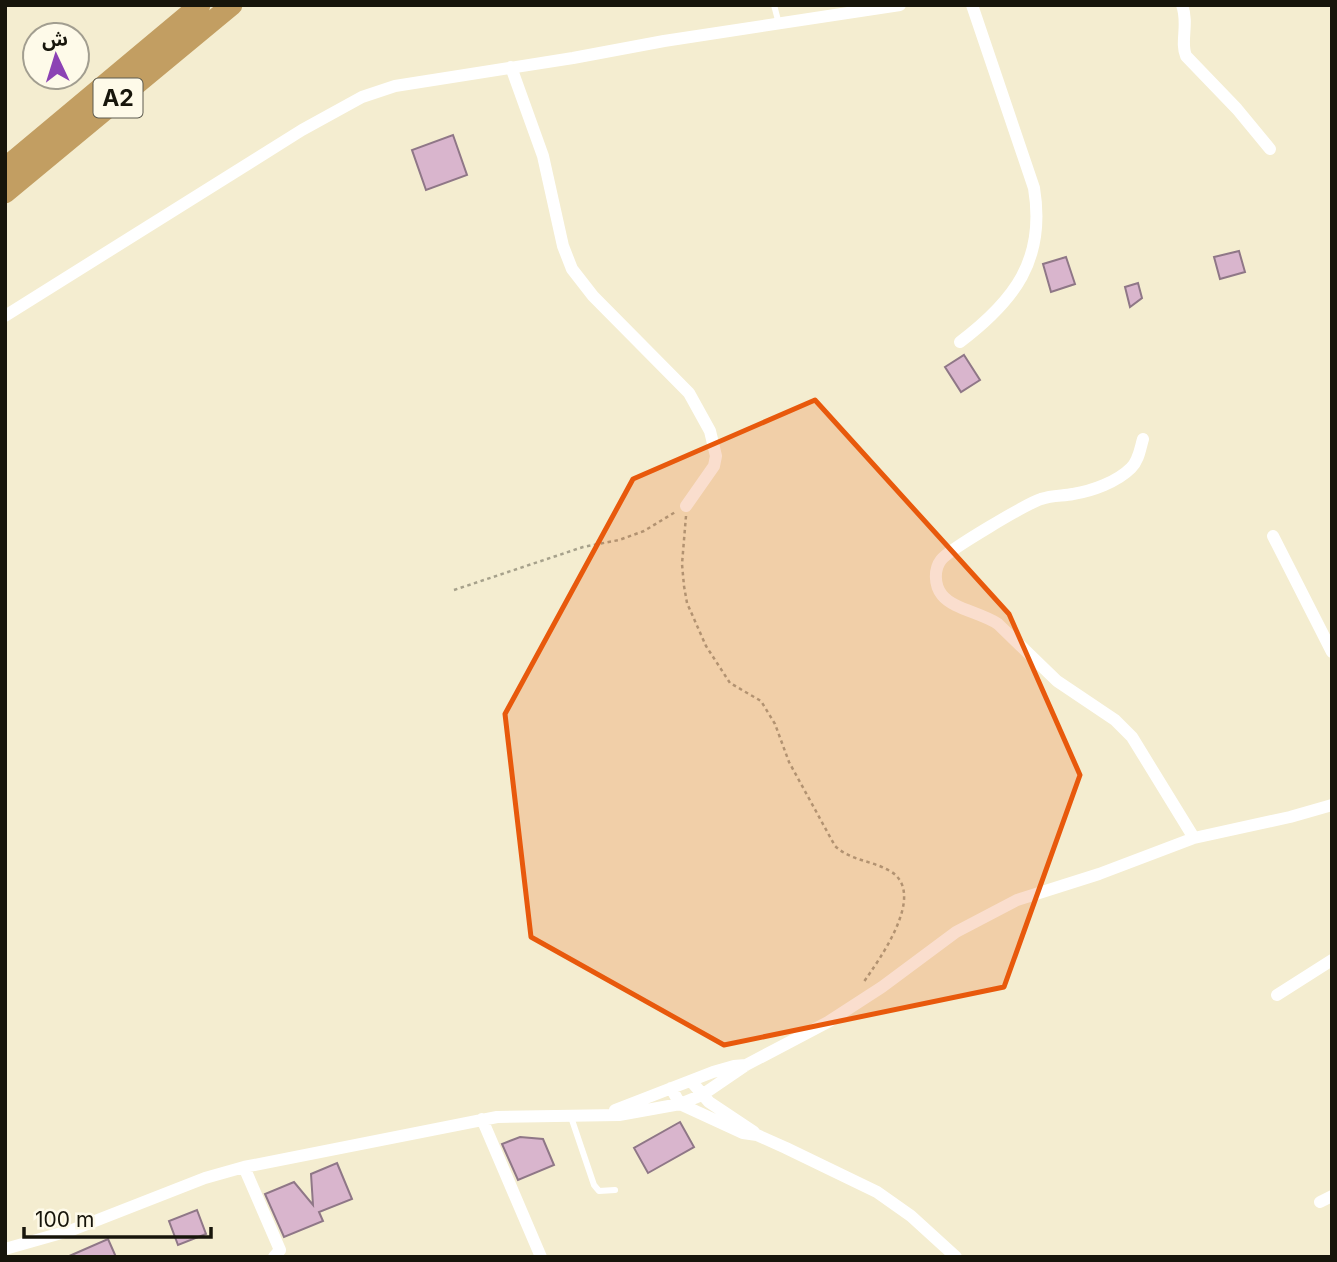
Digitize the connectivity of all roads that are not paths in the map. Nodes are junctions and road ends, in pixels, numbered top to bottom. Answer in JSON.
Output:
{"nodes":[{"id":1,"x":200,"y":5,"type":"edge"},
{"id":2,"x":232,"y":5,"type":"edge"},
{"id":3,"x":774,"y":5,"type":"edge"},
{"id":4,"x":900,"y":5,"type":"edge"},
{"id":5,"x":972,"y":5,"type":"edge"},
{"id":6,"x":1182,"y":5,"type":"edge"},
{"id":7,"x":779,"y":24,"type":"junction"},
{"id":8,"x":511,"y":67,"type":"junction"},
{"id":9,"x":1270,"y":149,"type":"dead end"},
{"id":10,"x":5,"y":168,"type":"edge"},
{"id":11,"x":5,"y":193,"type":"edge"},
{"id":12,"x":5,"y":316,"type":"edge"},
{"id":13,"x":960,"y":342,"type":"dead end"},
{"id":14,"x":1143,"y":439,"type":"dead end"},
{"id":15,"x":686,"y":506,"type":"road end"},
{"id":16,"x":1273,"y":536,"type":"dead end"},
{"id":17,"x":1332,"y":652,"type":"edge"},
{"id":18,"x":1332,"y":805,"type":"edge"},
{"id":19,"x":1194,"y":838,"type":"junction"},
{"id":20,"x":1332,"y":960,"type":"edge"},
{"id":21,"x":1277,"y":995,"type":"dead end"},
{"id":22,"x":746,"y":1065,"type":"junction"},
{"id":23,"x":691,"y":1081,"type":"junction"},
{"id":24,"x":671,"y":1088,"type":"junction"},
{"id":25,"x":702,"y":1095,"type":"junction"},
{"id":26,"x":680,"y":1104,"type":"junction"},
{"id":27,"x":611,"y":1114,"type":"junction"},
{"id":28,"x":571,"y":1115,"type":"junction"},
{"id":29,"x":482,"y":1119,"type":"junction"},
{"id":30,"x":757,"y":1135,"type":"junction"},
{"id":31,"x":244,"y":1167,"type":"junction"},
{"id":32,"x":615,"y":1190,"type":"dead end"},
{"id":33,"x":5,"y":1249,"type":"edge"},
{"id":34,"x":955,"y":1256,"type":"edge"},
{"id":35,"x":274,"y":1257,"type":"edge"},
{"id":36,"x":541,"y":1257,"type":"edge"}],
"edges":[{"from":1,"to":10,"type":"highway","number":"A2"},
{"from":2,"to":11,"type":"highway","number":"A2"},
{"from":3,"to":7,"type":"lane"},
{"from":4,"to":7,"type":"street"},
{"from":5,"to":13,"type":"street"},
{"from":6,"to":9,"type":"street"},
{"from":7,"to":8,"type":"street"},
{"from":8,"to":12,"type":"street"},
{"from":8,"to":15,"type":"street"},
{"from":14,"to":19,"type":"street"},
{"from":16,"to":17,"type":"street"},
{"from":18,"to":19,"type":"street"},
{"from":19,"to":22,"type":"street"},
{"from":20,"to":21,"type":"street"},
{"from":22,"to":23,"type":"street"},
{"from":22,"to":25,"type":"street"},
{"from":23,"to":24,"type":"street"},
{"from":23,"to":25,"type":"street"},
{"from":24,"to":26,"type":"street"},
{"from":24,"to":27,"type":"street"},
{"from":25,"to":26,"type":"street"},
{"from":25,"to":30,"type":"street"},
{"from":26,"to":27,"type":"street"},
{"from":26,"to":30,"type":"street"},
{"from":27,"to":28,"type":"street"},
{"from":28,"to":29,"type":"street"},
{"from":28,"to":32,"type":"lane"},
{"from":29,"to":31,"type":"street"},
{"from":29,"to":36,"type":"street"},
{"from":30,"to":34,"type":"street"},
{"from":31,"to":33,"type":"street"},
{"from":31,"to":35,"type":"street"}]}
